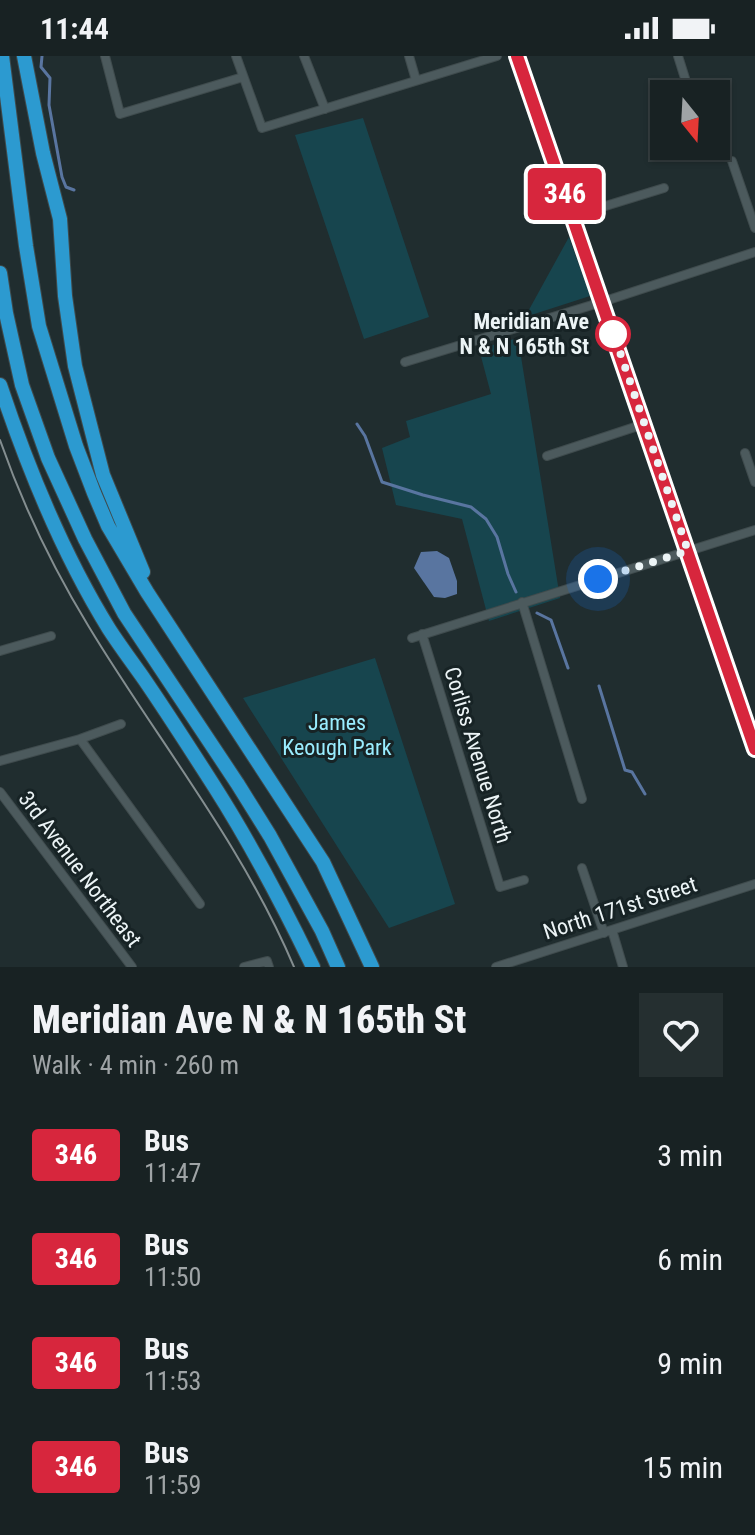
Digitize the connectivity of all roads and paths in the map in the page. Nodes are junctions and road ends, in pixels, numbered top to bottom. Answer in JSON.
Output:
{"nodes":[{"id":1,"x":2,"y":56,"type":"edge"},
{"id":2,"x":24,"y":56,"type":"edge"},
{"id":3,"x":105,"y":56,"type":"edge"},
{"id":4,"x":236,"y":56,"type":"edge"},
{"id":5,"x":304,"y":56,"type":"edge"},
{"id":6,"x":409,"y":56,"type":"edge"},
{"id":7,"x":497,"y":56,"type":"edge"},
{"id":8,"x":517,"y":56,"type":"edge"},
{"id":9,"x":678,"y":56,"type":"edge"},
{"id":10,"x":243,"y":77,"type":"junction"},
{"id":11,"x":416,"y":80,"type":"junction"},
{"id":12,"x":686,"y":80,"type":"edge"},
{"id":13,"x":325,"y":109,"type":"junction"},
{"id":14,"x":732,"y":161,"type":"dead end"},
{"id":15,"x":664,"y":188,"type":"dead end"},
{"id":16,"x":573,"y":216,"type":"junction"},
{"id":17,"x":755,"y":228,"type":"edge"},
{"id":18,"x":755,"y":252,"type":"edge"},
{"id":19,"x":0,"y":273,"type":"edge"},
{"id":20,"x":602,"y":302,"type":"junction"},
{"id":21,"x":405,"y":362,"type":"dead end"},
{"id":22,"x":0,"y":385,"type":"edge"},
{"id":23,"x":644,"y":424,"type":"junction"},
{"id":24,"x":745,"y":453,"type":"dead end"},
{"id":25,"x":547,"y":456,"type":"dead end"},
{"id":26,"x":755,"y":482,"type":"edge"},
{"id":27,"x":755,"y":530,"type":"edge"},
{"id":28,"x":688,"y":551,"type":"junction"},
{"id":29,"x":147,"y":592,"type":"junction"},
{"id":30,"x":522,"y":602,"type":"junction"},
{"id":31,"x":422,"y":634,"type":"junction"},
{"id":32,"x":51,"y":636,"type":"dead end"},
{"id":33,"x":412,"y":638,"type":"dead end"},
{"id":34,"x":0,"y":651,"type":"edge"},
{"id":35,"x":121,"y":724,"type":"dead end"},
{"id":36,"x":80,"y":739,"type":"junction"},
{"id":37,"x":755,"y":749,"type":"edge"},
{"id":38,"x":0,"y":761,"type":"edge"},
{"id":39,"x":0,"y":792,"type":"edge"},
{"id":40,"x":582,"y":799,"type":"dead end"},
{"id":41,"x":582,"y":868,"type":"dead end"},
{"id":42,"x":524,"y":880,"type":"dead end"},
{"id":43,"x":755,"y":884,"type":"edge"},
{"id":44,"x":200,"y":904,"type":"dead end"},
{"id":45,"x":608,"y":932,"type":"junction"},
{"id":46,"x":268,"y":964,"type":"edge"},
{"id":47,"x":132,"y":967,"type":"edge"},
{"id":48,"x":244,"y":967,"type":"edge"},
{"id":49,"x":313,"y":967,"type":"edge"},
{"id":50,"x":338,"y":967,"type":"edge"},
{"id":51,"x":372,"y":967,"type":"edge"},
{"id":52,"x":496,"y":967,"type":"edge"},
{"id":53,"x":623,"y":967,"type":"edge"}],
"edges":[{"from":1,"to":29,"type":"highway"},
{"from":2,"to":29,"type":"highway"},
{"from":3,"to":10,"type":"street"},
{"from":4,"to":10,"type":"street"},
{"from":5,"to":13,"type":"street"},
{"from":6,"to":11,"type":"street"},
{"from":7,"to":11,"type":"street"},
{"from":8,"to":16,"type":"street"},
{"from":9,"to":12,"type":"street"},
{"from":10,"to":13,"type":"street"},
{"from":11,"to":13,"type":"street"},
{"from":14,"to":17,"type":"street"},
{"from":15,"to":16,"type":"street"},
{"from":16,"to":20,"type":"street"},
{"from":18,"to":20,"type":"street"},
{"from":19,"to":50,"type":"highway"},
{"from":20,"to":21,"type":"street"},
{"from":20,"to":23,"type":"street"},
{"from":22,"to":49,"type":"highway"},
{"from":23,"to":25,"type":"street"},
{"from":23,"to":28,"type":"street"},
{"from":24,"to":26,"type":"street"},
{"from":27,"to":28,"type":"street"},
{"from":28,"to":30,"type":"street"},
{"from":28,"to":37,"type":"street"},
{"from":29,"to":51,"type":"highway"},
{"from":30,"to":31,"type":"street"},
{"from":30,"to":40,"type":"street"},
{"from":31,"to":33,"type":"street"},
{"from":31,"to":42,"type":"street","name":"Corliss Avenue North"},
{"from":32,"to":34,"type":"street"},
{"from":35,"to":36,"type":"street"},
{"from":36,"to":38,"type":"street"},
{"from":36,"to":44,"type":"street"},
{"from":39,"to":47,"type":"street","name":"3rd Avenue Northeast"},
{"from":41,"to":45,"type":"street"},
{"from":43,"to":45,"type":"street","name":"North 171st Street"},
{"from":45,"to":52,"type":"street","name":"North 171st Street"},
{"from":45,"to":53,"type":"street"},
{"from":46,"to":48,"type":"street"}]}
